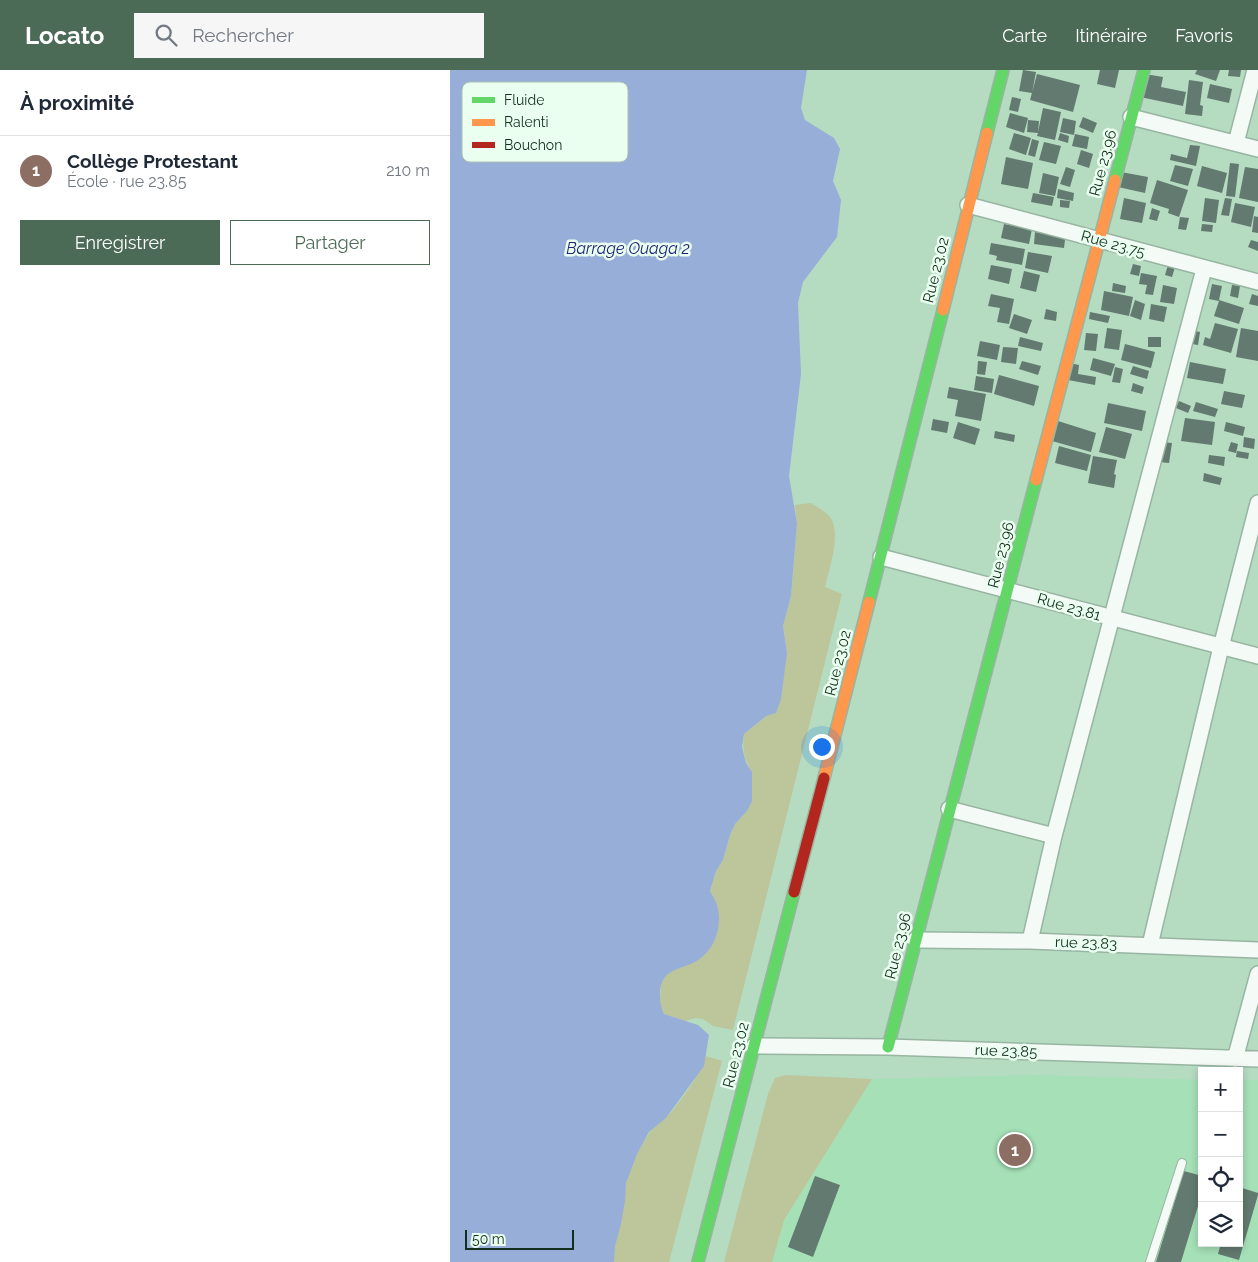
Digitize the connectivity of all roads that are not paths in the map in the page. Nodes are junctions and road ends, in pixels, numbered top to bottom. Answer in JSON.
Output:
{"nodes":[{"id":1,"x":1003,"y":70,"type":"edge"},
{"id":2,"x":1144,"y":70,"type":"edge"},
{"id":3,"x":1255,"y":70,"type":"edge"},
{"id":4,"x":1131,"y":117,"type":"junction"},
{"id":5,"x":1236,"y":143,"type":"junction"},
{"id":6,"x":1258,"y":149,"type":"edge"},
{"id":7,"x":968,"y":205,"type":"junction"},
{"id":8,"x":1098,"y":240,"type":"junction"},
{"id":9,"x":1204,"y":269,"type":"junction"},
{"id":10,"x":1258,"y":282,"type":"edge"},
{"id":11,"x":1258,"y":502,"type":"edge"},
{"id":12,"x":880,"y":557,"type":"junction"},
{"id":13,"x":1008,"y":590,"type":"junction"},
{"id":14,"x":1112,"y":619,"type":"junction"},
{"id":15,"x":1220,"y":647,"type":"junction"},
{"id":16,"x":1258,"y":656,"type":"edge"},
{"id":17,"x":949,"y":808,"type":"junction"},
{"id":18,"x":1054,"y":836,"type":"junction"},
{"id":19,"x":915,"y":940,"type":"junction"},
{"id":20,"x":1030,"y":941,"type":"junction"},
{"id":21,"x":1150,"y":945,"type":"junction"},
{"id":22,"x":1258,"y":950,"type":"edge"},
{"id":23,"x":1258,"y":974,"type":"edge"},
{"id":24,"x":754,"y":1046,"type":"junction"},
{"id":25,"x":888,"y":1047,"type":"junction"},
{"id":26,"x":1235,"y":1058,"type":"junction"},
{"id":27,"x":1258,"y":1059,"type":"edge"},
{"id":28,"x":1182,"y":1163,"type":"dead end"},
{"id":29,"x":698,"y":1262,"type":"edge"},
{"id":30,"x":1150,"y":1262,"type":"edge"}],
"edges":[{"from":1,"to":7,"type":"street","name":"Rue 23.02"},
{"from":2,"to":4,"type":"street","name":"Rue 23.96"},
{"from":3,"to":5,"type":"street"},
{"from":4,"to":5,"type":"street"},
{"from":4,"to":8,"type":"street","name":"Rue 23.96"},
{"from":5,"to":6,"type":"street"},
{"from":7,"to":8,"type":"street","name":"Rue 23.75"},
{"from":7,"to":12,"type":"street","name":"Rue 23.02"},
{"from":8,"to":9,"type":"street","name":"Rue 23.75"},
{"from":8,"to":13,"type":"street","name":"Rue 23.96"},
{"from":9,"to":10,"type":"street","name":"Rue 23.75"},
{"from":9,"to":14,"type":"street"},
{"from":11,"to":15,"type":"street"},
{"from":12,"to":13,"type":"street","name":"Rue 23.81"},
{"from":12,"to":24,"type":"street","name":"Rue 23.02"},
{"from":13,"to":14,"type":"street","name":"Rue 23.81"},
{"from":13,"to":17,"type":"street","name":"Rue 23.96"},
{"from":14,"to":15,"type":"street","name":"Rue 23.81"},
{"from":14,"to":18,"type":"street"},
{"from":15,"to":16,"type":"street","name":"Rue 23.81"},
{"from":15,"to":21,"type":"street"},
{"from":17,"to":18,"type":"street"},
{"from":17,"to":19,"type":"street","name":"Rue 23.96"},
{"from":18,"to":20,"type":"street"},
{"from":19,"to":20,"type":"street","name":"rue 23.83"},
{"from":19,"to":25,"type":"street","name":"Rue 23.96"},
{"from":20,"to":21,"type":"street","name":"rue 23.83"},
{"from":21,"to":22,"type":"street","name":"rue 23.83"},
{"from":23,"to":26,"type":"street"},
{"from":24,"to":25,"type":"street","name":"rue 23.85"},
{"from":24,"to":29,"type":"street","name":"Rue 23.02"},
{"from":25,"to":26,"type":"street","name":"rue 23.85"},
{"from":26,"to":27,"type":"street","name":"rue 23.85"},
{"from":28,"to":30,"type":"lane"}]}
